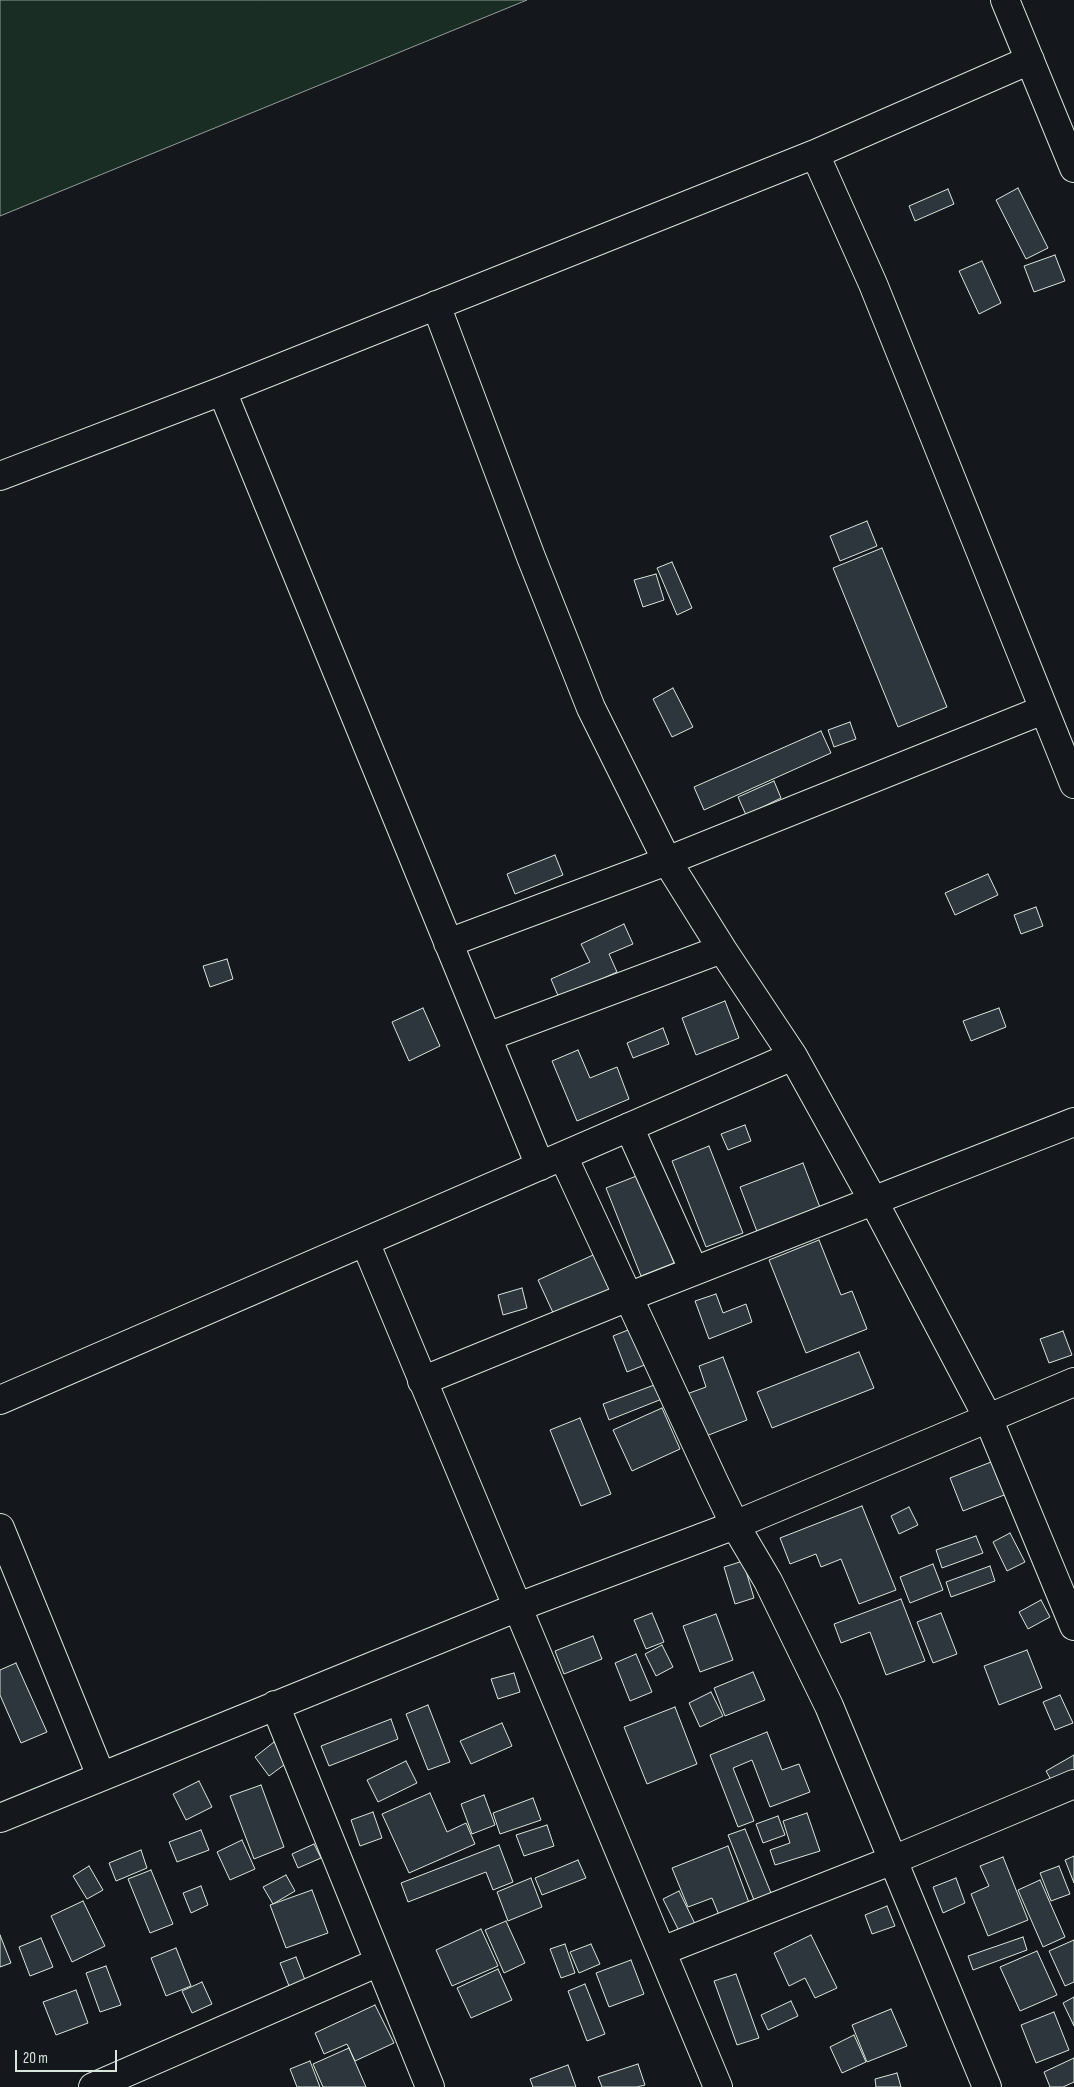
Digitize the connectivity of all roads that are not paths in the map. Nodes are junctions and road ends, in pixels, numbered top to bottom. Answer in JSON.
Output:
{"nodes":[{"id":1,"x":1006,"y":0,"type":"edge"},
{"id":2,"x":1030,"y":60,"type":"junction"},
{"id":3,"x":815,"y":154,"type":"junction"},
{"id":4,"x":1074,"y":168,"type":"edge"},
{"id":5,"x":436,"y":305,"type":"junction"},
{"id":6,"x":222,"y":391,"type":"junction"},
{"id":7,"x":0,"y":476,"type":"edge"},
{"id":8,"x":1043,"y":710,"type":"junction"},
{"id":9,"x":1074,"y":784,"type":"edge"},
{"id":10,"x":667,"y":861,"type":"junction"},
{"id":11,"x":448,"y":943,"type":"junction"},
{"id":12,"x":722,"y":949,"type":"junction"},
{"id":13,"x":487,"y":1037,"type":"junction"},
{"id":14,"x":793,"y":1056,"type":"junction"},
{"id":15,"x":1074,"y":1122,"type":"edge"},
{"id":16,"x":630,"y":1127,"type":"junction"},
{"id":17,"x":552,"y":1161,"type":"junction"},
{"id":18,"x":874,"y":1202,"type":"junction"},
{"id":19,"x":365,"y":1242,"type":"junction"},
{"id":20,"x":694,"y":1271,"type":"junction"},
{"id":21,"x":628,"y":1297,"type":"junction"},
{"id":22,"x":422,"y":1381,"type":"junction"},
{"id":23,"x":1074,"y":1382,"type":"edge"},
{"id":24,"x":0,"y":1400,"type":"edge"},
{"id":25,"x":988,"y":1418,"type":"junction"},
{"id":26,"x":735,"y":1525,"type":"junction"},
{"id":27,"x":0,"y":1528,"type":"edge"},
{"id":28,"x":518,"y":1607,"type":"junction"},
{"id":29,"x":1074,"y":1626,"type":"edge"},
{"id":30,"x":275,"y":1706,"type":"junction"},
{"id":31,"x":101,"y":1776,"type":"junction"},
{"id":32,"x":1074,"y":1784,"type":"edge"},
{"id":33,"x":0,"y":1818,"type":"edge"},
{"id":34,"x":893,"y":1860,"type":"junction"},
{"id":35,"x":662,"y":1950,"type":"junction"},
{"id":36,"x":379,"y":1962,"type":"junction"},
{"id":37,"x":143,"y":2077,"type":"edge"},
{"id":38,"x":92,"y":2087,"type":"edge"},
{"id":39,"x":430,"y":2087,"type":"edge"},
{"id":40,"x":718,"y":2087,"type":"edge"},
{"id":41,"x":987,"y":2087,"type":"edge"}],
"edges":[{"from":1,"to":2,"type":"street"},
{"from":2,"to":3,"type":"street"},
{"from":2,"to":4,"type":"street"},
{"from":3,"to":5,"type":"street"},
{"from":3,"to":8,"type":"street"},
{"from":5,"to":6,"type":"street"},
{"from":5,"to":10,"type":"street"},
{"from":6,"to":7,"type":"street"},
{"from":6,"to":11,"type":"street"},
{"from":8,"to":9,"type":"street"},
{"from":8,"to":10,"type":"street"},
{"from":10,"to":11,"type":"street"},
{"from":10,"to":12,"type":"street"},
{"from":11,"to":13,"type":"street"},
{"from":12,"to":13,"type":"street"},
{"from":12,"to":14,"type":"street"},
{"from":13,"to":17,"type":"street"},
{"from":14,"to":16,"type":"street"},
{"from":14,"to":18,"type":"street"},
{"from":15,"to":18,"type":"street"},
{"from":16,"to":17,"type":"street"},
{"from":16,"to":20,"type":"street"},
{"from":17,"to":19,"type":"street"},
{"from":17,"to":21,"type":"street"},
{"from":18,"to":20,"type":"street"},
{"from":18,"to":25,"type":"street"},
{"from":19,"to":22,"type":"street"},
{"from":19,"to":24,"type":"street"},
{"from":20,"to":21,"type":"street"},
{"from":21,"to":22,"type":"street"},
{"from":21,"to":26,"type":"street"},
{"from":22,"to":28,"type":"street"},
{"from":23,"to":25,"type":"street"},
{"from":25,"to":26,"type":"street"},
{"from":25,"to":29,"type":"street"},
{"from":26,"to":28,"type":"street"},
{"from":26,"to":34,"type":"street"},
{"from":27,"to":31,"type":"street"},
{"from":28,"to":30,"type":"street"},
{"from":28,"to":35,"type":"street"},
{"from":30,"to":31,"type":"street"},
{"from":30,"to":36,"type":"street"},
{"from":31,"to":33,"type":"street"},
{"from":32,"to":34,"type":"street"},
{"from":34,"to":35,"type":"street"},
{"from":34,"to":41,"type":"street"},
{"from":35,"to":40,"type":"street"},
{"from":36,"to":37,"type":"street"},
{"from":36,"to":39,"type":"street"},
{"from":37,"to":38,"type":"street"}]}
